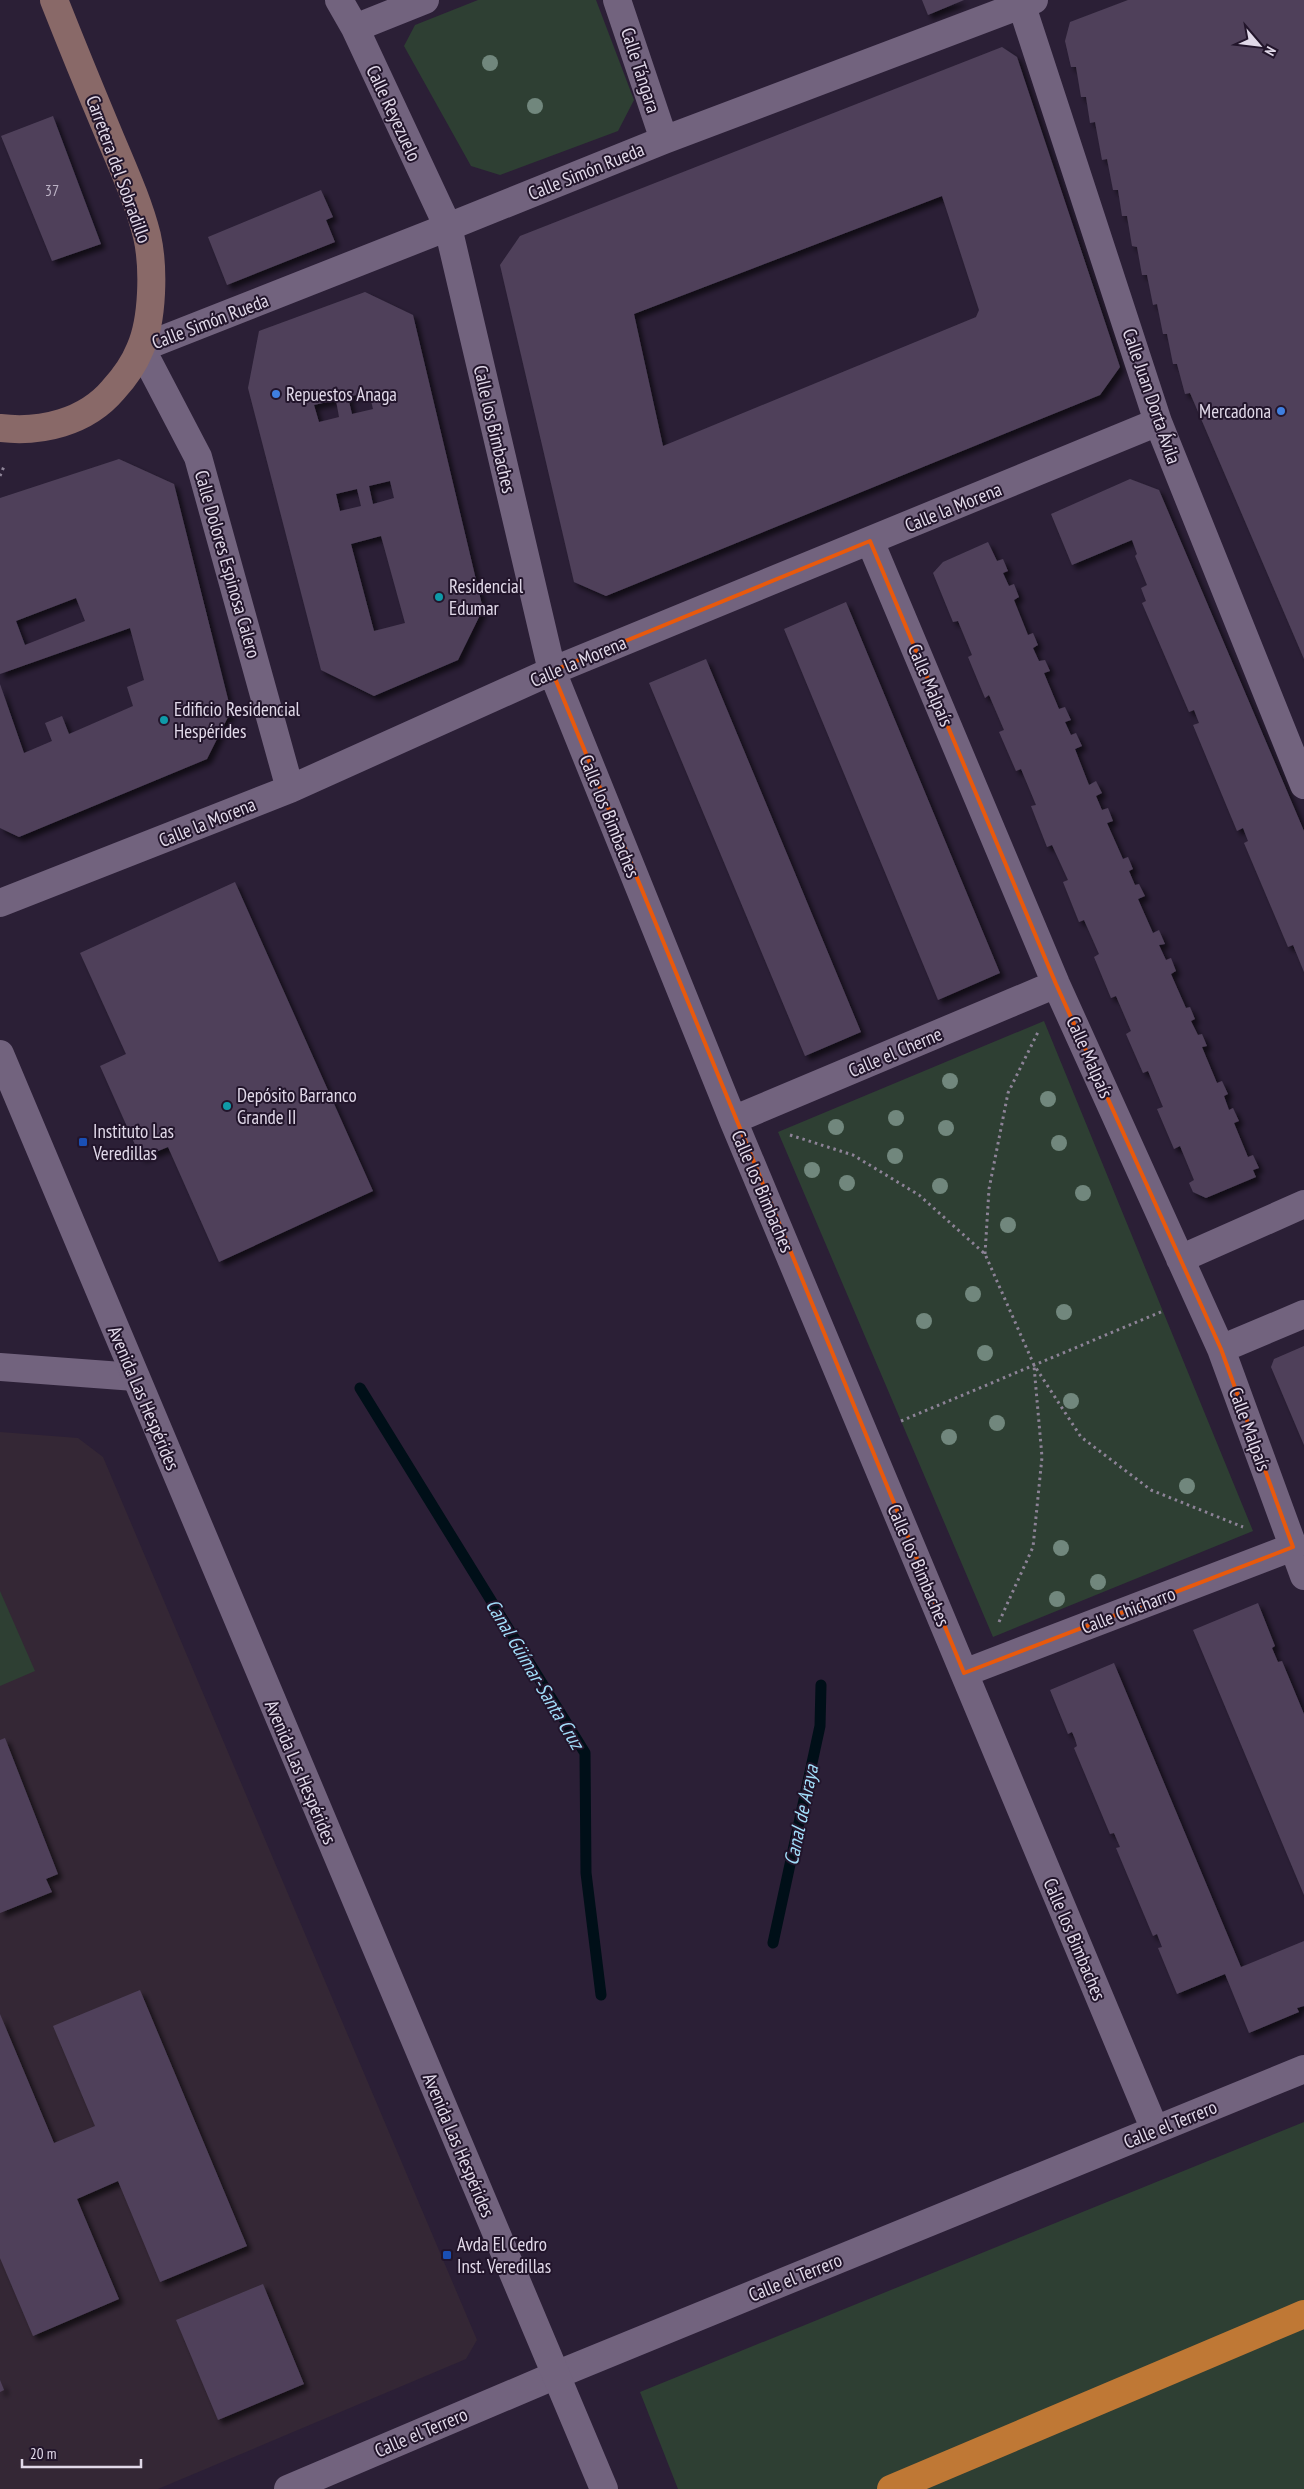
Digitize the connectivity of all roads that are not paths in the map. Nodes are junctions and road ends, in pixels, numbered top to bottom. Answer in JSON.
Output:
{"nodes":[{"id":1,"x":54,"y":0,"type":"edge"},
{"id":2,"x":339,"y":0,"type":"edge"},
{"id":3,"x":425,"y":0,"type":"edge"},
{"id":4,"x":618,"y":0,"type":"edge"},
{"id":5,"x":1026,"y":1,"type":"edge"},
{"id":6,"x":355,"y":28,"type":"junction"},
{"id":7,"x":664,"y":140,"type":"junction"},
{"id":8,"x":448,"y":227,"type":"junction"},
{"id":9,"x":141,"y":348,"type":"junction"},
{"id":10,"x":1158,"y":422,"type":"junction"},
{"id":11,"x":0,"y":428,"type":"edge"},
{"id":12,"x":870,"y":541,"type":"junction"},
{"id":13,"x":552,"y":671,"type":"junction"},
{"id":14,"x":1304,"y":785,"type":"edge"},
{"id":15,"x":290,"y":789,"type":"junction"},
{"id":16,"x":0,"y":903,"type":"edge"},
{"id":17,"x":1056,"y":984,"type":"junction"},
{"id":18,"x":0,"y":1054,"type":"edge"},
{"id":19,"x":734,"y":1120,"type":"junction"},
{"id":20,"x":1304,"y":1204,"type":"edge"},
{"id":21,"x":1180,"y":1258,"type":"junction"},
{"id":22,"x":1304,"y":1314,"type":"edge"},
{"id":23,"x":1221,"y":1348,"type":"junction"},
{"id":24,"x":0,"y":1367,"type":"edge"},
{"id":25,"x":135,"y":1377,"type":"junction"},
{"id":26,"x":1292,"y":1547,"type":"junction"},
{"id":27,"x":1304,"y":1576,"type":"edge"},
{"id":28,"x":964,"y":1673,"type":"junction"},
{"id":29,"x":1304,"y":2069,"type":"edge"},
{"id":30,"x":1155,"y":2130,"type":"junction"},
{"id":31,"x":1304,"y":2314,"type":"edge"},
{"id":32,"x":556,"y":2375,"type":"junction"},
{"id":33,"x":288,"y":2489,"type":"edge"},
{"id":34,"x":604,"y":2489,"type":"edge"},
{"id":35,"x":891,"y":2489,"type":"edge"}],
"edges":[{"from":1,"to":9,"type":"main road","name":"Carretera del Sobradillo"},
{"from":2,"to":6,"type":"street","name":"Calle Reyezuelo"},
{"from":3,"to":6,"type":"street"},
{"from":4,"to":7,"type":"street","name":"Calle Tángara"},
{"from":5,"to":7,"type":"street","name":"Calle Simón Rueda"},
{"from":5,"to":10,"type":"street","name":"Calle Juan Dorta Ávila"},
{"from":6,"to":8,"type":"street","name":"Calle Reyezuelo"},
{"from":7,"to":8,"type":"street","name":"Calle Simón Rueda"},
{"from":8,"to":9,"type":"street","name":"Calle Simón Rueda"},
{"from":8,"to":13,"type":"street","name":"Calle los Bimbaches"},
{"from":9,"to":11,"type":"main road","name":"Carretera del Sobradillo"},
{"from":9,"to":15,"type":"street","name":"Calle Dolores Espinosa Calero"},
{"from":10,"to":12,"type":"street","name":"Calle la Morena"},
{"from":10,"to":14,"type":"street","name":"Calle Juan Dorta Ávila"},
{"from":12,"to":13,"type":"street","name":"Calle la Morena"},
{"from":12,"to":17,"type":"street","name":"Calle Malpaís"},
{"from":13,"to":15,"type":"street","name":"Calle la Morena"},
{"from":13,"to":19,"type":"street","name":"Calle los Bimbaches"},
{"from":15,"to":16,"type":"street","name":"Calle la Morena"},
{"from":17,"to":19,"type":"street","name":"Calle el Cherne"},
{"from":17,"to":21,"type":"street","name":"Calle Malpaís"},
{"from":18,"to":25,"type":"street","name":"Avenida Las Hespérides"},
{"from":19,"to":28,"type":"street","name":"Calle los Bimbaches"},
{"from":20,"to":21,"type":"street"},
{"from":21,"to":23,"type":"street","name":"Calle Malpaís"},
{"from":22,"to":23,"type":"street"},
{"from":23,"to":26,"type":"street","name":"Calle Malpaís"},
{"from":24,"to":25,"type":"street"},
{"from":25,"to":32,"type":"street","name":"Avenida Las Hespérides"},
{"from":26,"to":27,"type":"street","name":"Calle Malpaís"},
{"from":26,"to":28,"type":"street","name":"Calle Chicharro"},
{"from":28,"to":30,"type":"street","name":"Calle los Bimbaches"},
{"from":29,"to":30,"type":"street","name":"Calle el Terrero"},
{"from":30,"to":32,"type":"street","name":"Calle el Terrero"},
{"from":31,"to":35,"type":"highway"},
{"from":32,"to":33,"type":"street","name":"Calle el Terrero"},
{"from":32,"to":34,"type":"street","name":"Avenida Las Hespérides"}]}
